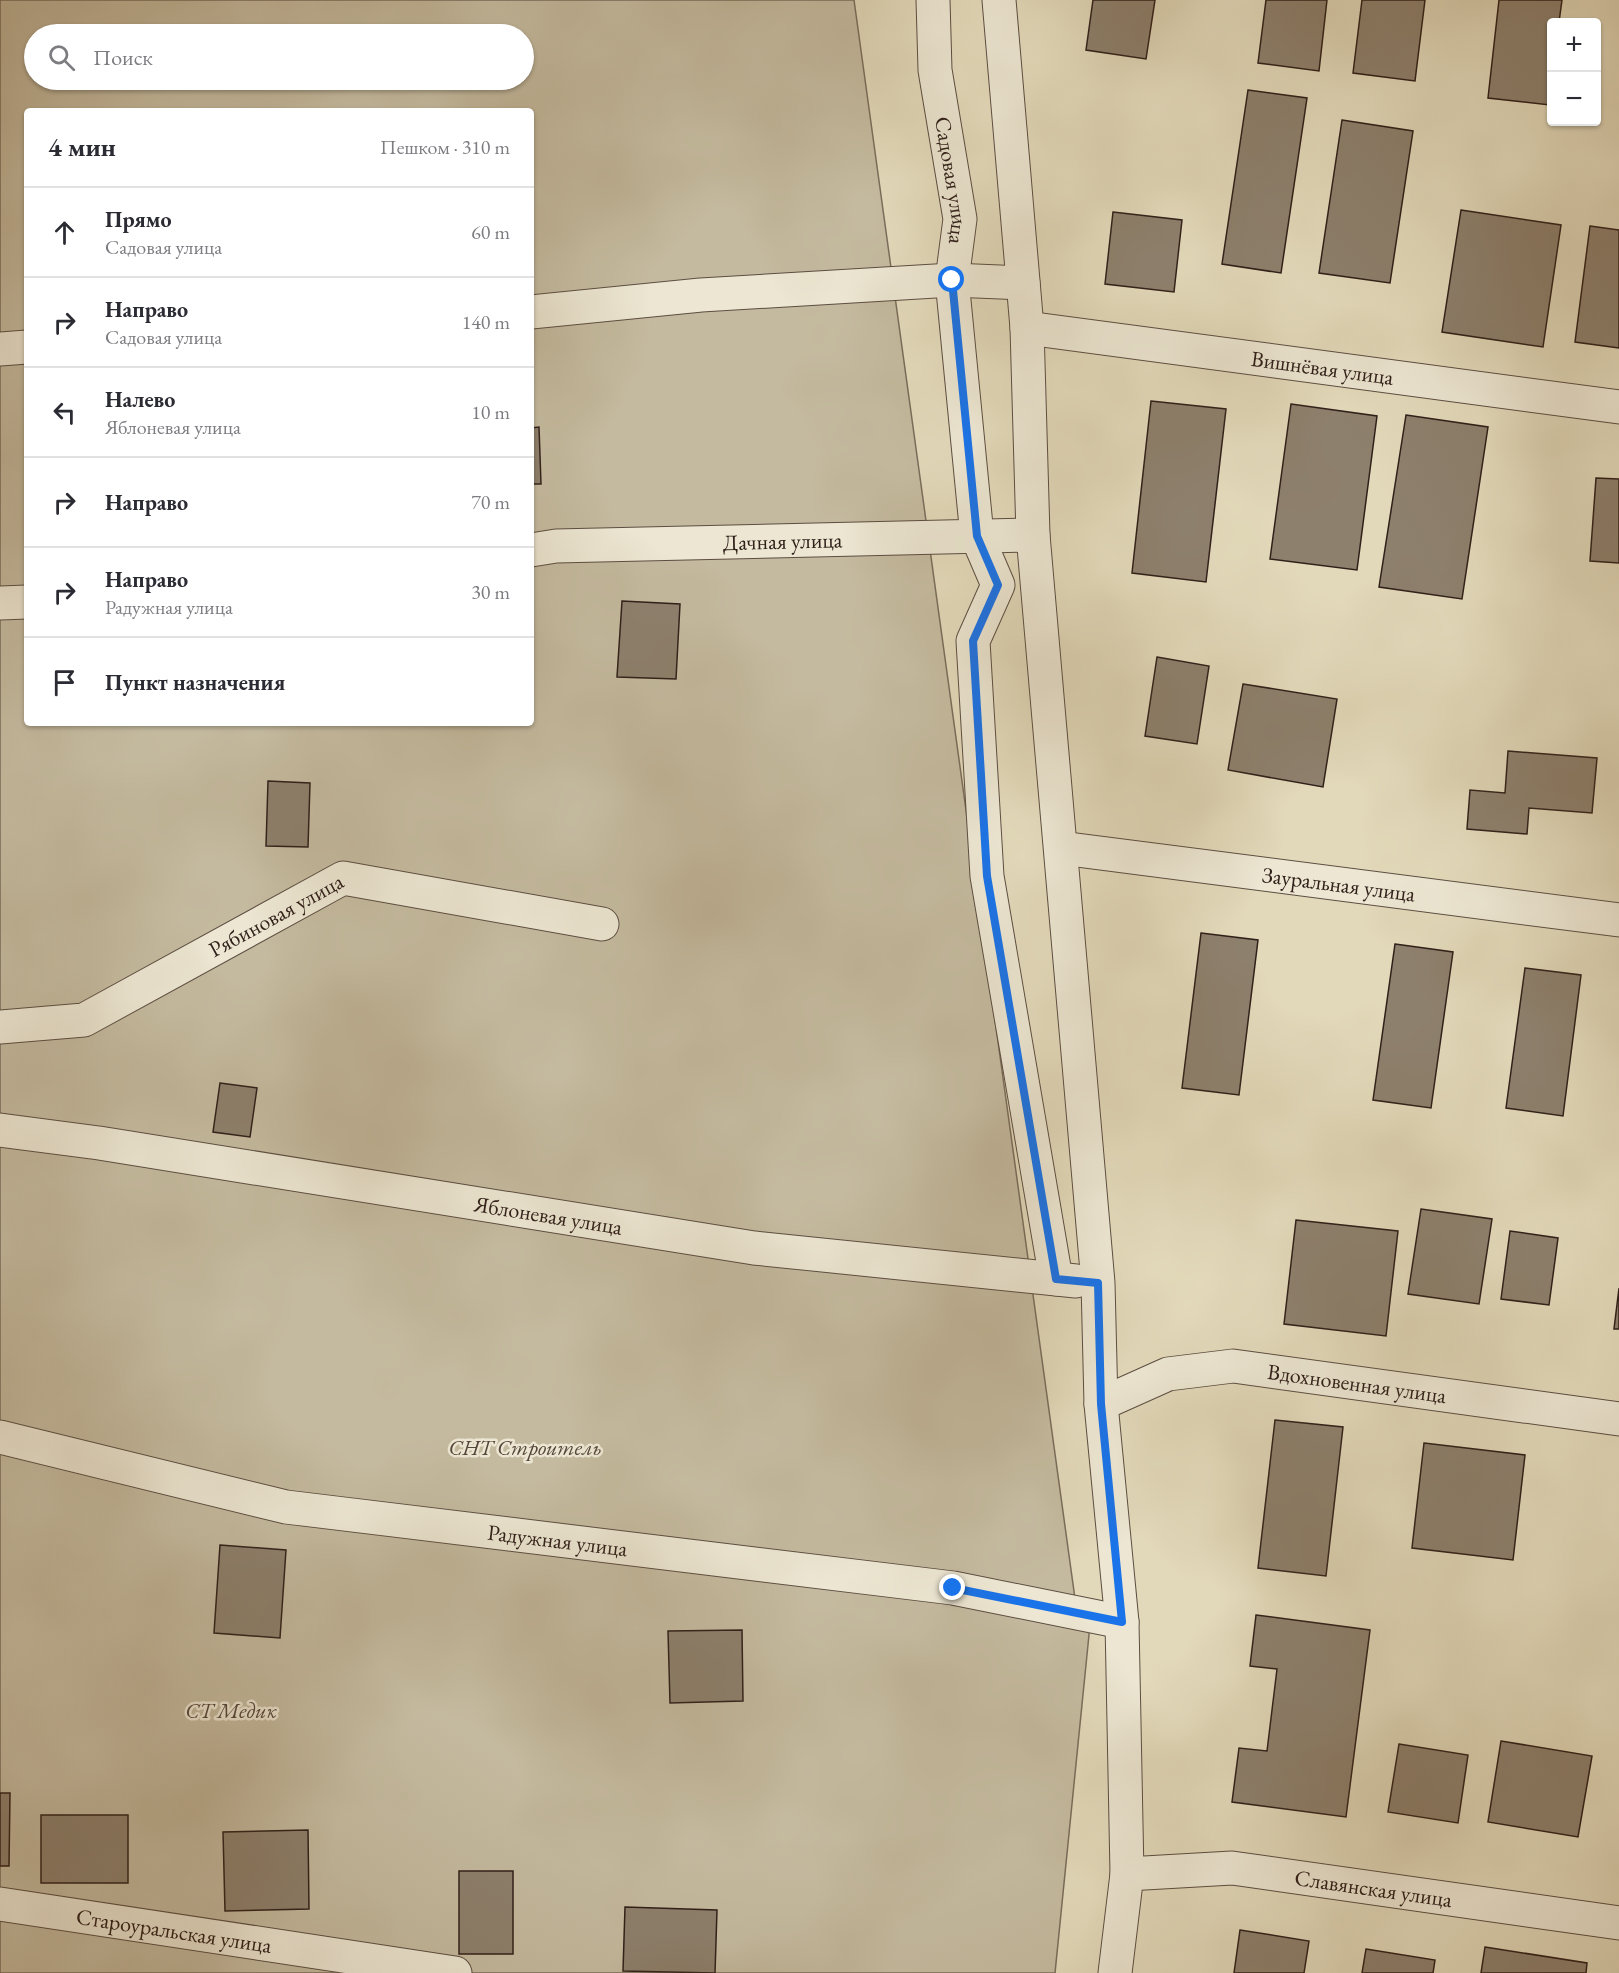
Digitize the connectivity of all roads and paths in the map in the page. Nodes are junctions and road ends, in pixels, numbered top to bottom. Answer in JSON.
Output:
{"nodes":[{"id":1,"x":933,"y":0,"type":"edge"},
{"id":2,"x":999,"y":0,"type":"edge"},
{"id":3,"x":952,"y":280,"type":"junction"},
{"id":4,"x":1023,"y":283,"type":"junction"},
{"id":5,"x":534,"y":312,"type":"edge"},
{"id":6,"x":1027,"y":328,"type":"junction"},
{"id":7,"x":24,"y":347,"type":"edge"},
{"id":8,"x":0,"y":349,"type":"edge"},
{"id":9,"x":1619,"y":407,"type":"edge"},
{"id":10,"x":1033,"y":535,"type":"junction"},
{"id":11,"x":977,"y":536,"type":"junction"},
{"id":12,"x":534,"y":550,"type":"edge"},
{"id":13,"x":24,"y":602,"type":"edge"},
{"id":14,"x":0,"y":603,"type":"edge"},
{"id":15,"x":1061,"y":848,"type":"junction"},
{"id":16,"x":1619,"y":920,"type":"edge"},
{"id":17,"x":602,"y":924,"type":"dead end"},
{"id":18,"x":0,"y":1027,"type":"edge"},
{"id":19,"x":0,"y":1130,"type":"edge"},
{"id":20,"x":1056,"y":1279,"type":"junction"},
{"id":21,"x":1098,"y":1283,"type":"junction"},
{"id":22,"x":1101,"y":1404,"type":"junction"},
{"id":23,"x":1619,"y":1419,"type":"edge"},
{"id":24,"x":0,"y":1437,"type":"edge"},
{"id":25,"x":1122,"y":1622,"type":"junction"},
{"id":26,"x":1127,"y":1874,"type":"junction"},
{"id":27,"x":0,"y":1904,"type":"edge"},
{"id":28,"x":1619,"y":1923,"type":"edge"},
{"id":29,"x":455,"y":1973,"type":"edge"},
{"id":30,"x":1115,"y":1973,"type":"edge"}],
"edges":[{"from":1,"to":3,"type":"street","name":"Садовая улица"},
{"from":2,"to":4,"type":"street"},
{"from":3,"to":4,"type":"street"},
{"from":3,"to":5,"type":"street"},
{"from":3,"to":11,"type":"street","name":"Садовая улица"},
{"from":4,"to":6,"type":"street"},
{"from":6,"to":9,"type":"street","name":"Вишнёвая улица"},
{"from":6,"to":10,"type":"street"},
{"from":7,"to":8,"type":"street"},
{"from":10,"to":11,"type":"street","name":"Дачная улица"},
{"from":10,"to":15,"type":"street"},
{"from":11,"to":12,"type":"street","name":"Дачная улица"},
{"from":11,"to":20,"type":"street","name":"Садовая улица"},
{"from":13,"to":14,"type":"street"},
{"from":15,"to":16,"type":"street","name":"Зауральная улица"},
{"from":15,"to":21,"type":"street"},
{"from":17,"to":18,"type":"street","name":"Рябиновая улица"},
{"from":19,"to":20,"type":"street","name":"Яблоневая улица"},
{"from":20,"to":21,"type":"street","name":"Яблоневая улица"},
{"from":21,"to":22,"type":"street"},
{"from":22,"to":23,"type":"street","name":"Вдохновенная улица"},
{"from":22,"to":25,"type":"street"},
{"from":24,"to":25,"type":"street","name":"Радужная улица"},
{"from":25,"to":26,"type":"street"},
{"from":26,"to":28,"type":"street","name":"Славянская улица"},
{"from":26,"to":30,"type":"street"},
{"from":27,"to":29,"type":"street","name":"Староуральская улица"}]}
